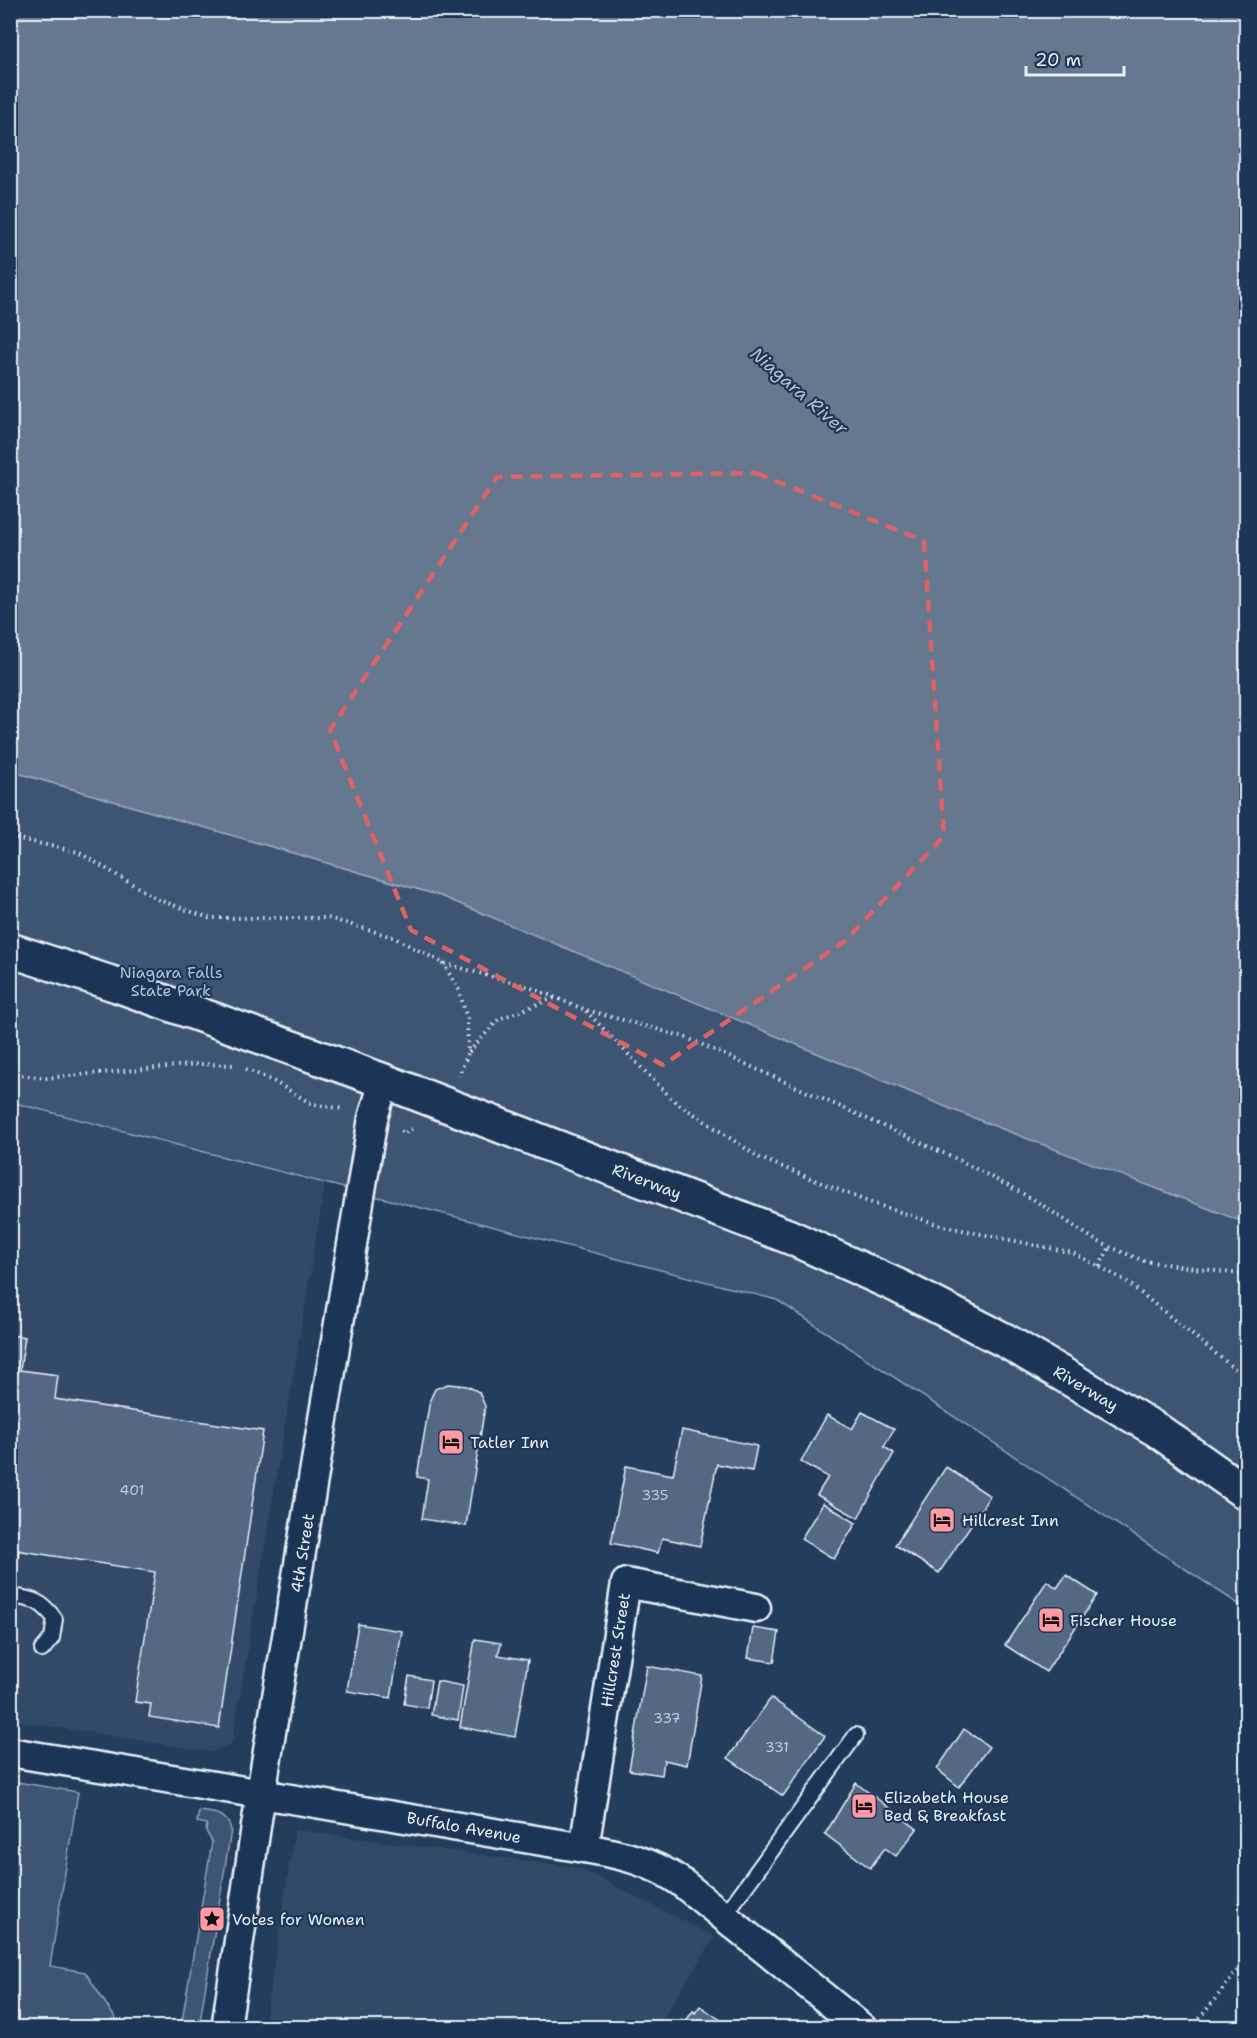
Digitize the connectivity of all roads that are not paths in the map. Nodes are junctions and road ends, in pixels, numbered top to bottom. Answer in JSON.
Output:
{"nodes":[{"id":1,"x":10,"y":950,"type":"edge"},
{"id":2,"x":384,"y":1081,"type":"junction"},
{"id":3,"x":1246,"y":1493,"type":"edge"},
{"id":4,"x":12,"y":1596,"type":"dead end"},
{"id":5,"x":756,"y":1608,"type":"dead end"},
{"id":6,"x":42,"y":1650,"type":"dead end"},
{"id":7,"x":856,"y":1735,"type":"dead end"},
{"id":8,"x":10,"y":1752,"type":"edge"},
{"id":9,"x":261,"y":1793,"type":"junction"},
{"id":10,"x":585,"y":1848,"type":"junction"},
{"id":11,"x":724,"y":1916,"type":"junction"},
{"id":12,"x":230,"y":2027,"type":"edge"},
{"id":13,"x":862,"y":2028,"type":"edge"}],
"edges":[{"from":1,"to":2,"type":"main road","name":"Riverway"},
{"from":2,"to":3,"type":"main road","name":"Riverway"},
{"from":2,"to":9,"type":"street","name":"4th Street"},
{"from":4,"to":6,"type":"lane"},
{"from":5,"to":10,"type":"street","name":"Hillcrest Street"},
{"from":7,"to":11,"type":"lane"},
{"from":8,"to":9,"type":"street","name":"Buffalo Avenue"},
{"from":9,"to":10,"type":"street","name":"Buffalo Avenue"},
{"from":9,"to":12,"type":"street","name":"4th Street"},
{"from":10,"to":11,"type":"street","name":"Buffalo Avenue"},
{"from":11,"to":13,"type":"street","name":"Buffalo Avenue"}]}
